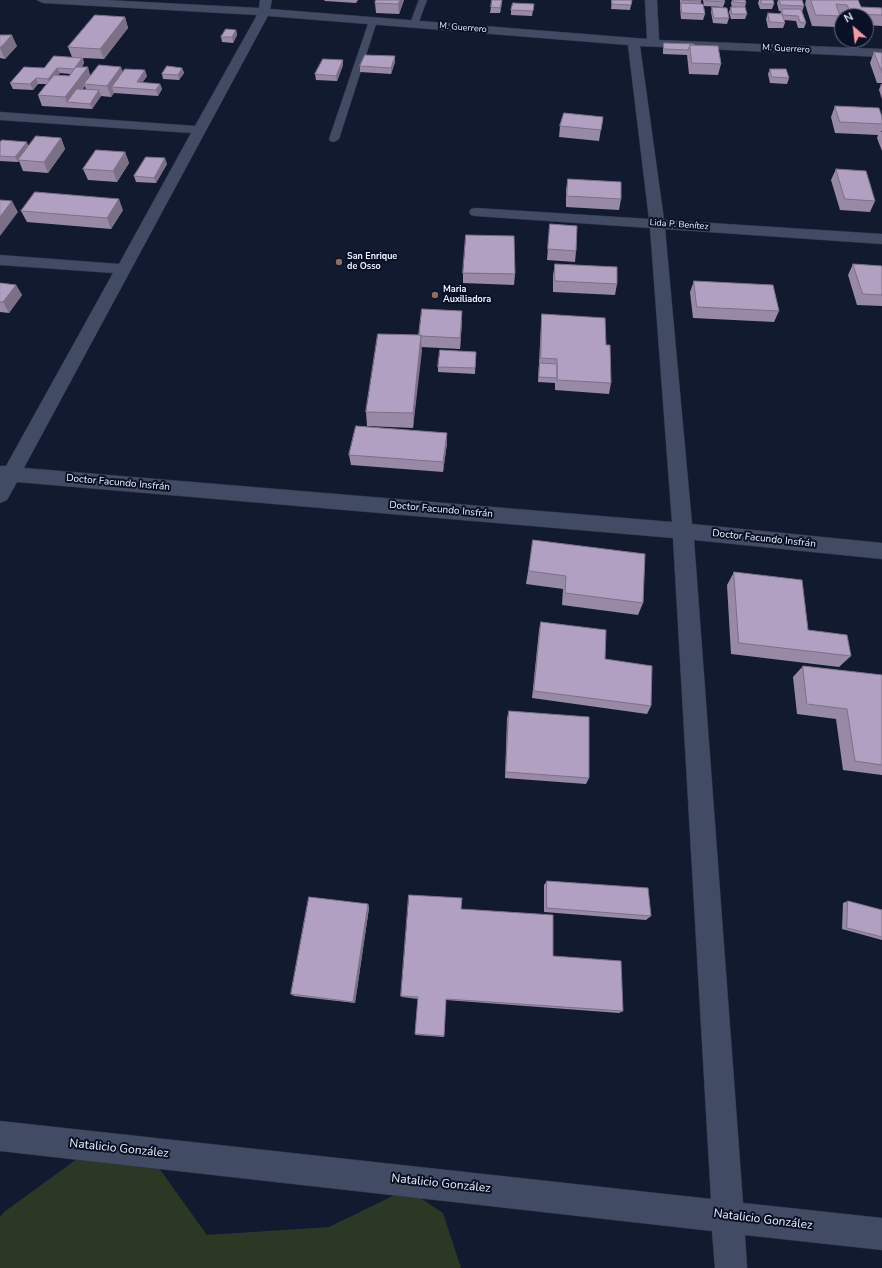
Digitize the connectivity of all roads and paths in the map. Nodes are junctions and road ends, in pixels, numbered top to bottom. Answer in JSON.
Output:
{"nodes":[{"id":1,"x":43,"y":0,"type":"edge"},
{"id":2,"x":423,"y":0,"type":"edge"},
{"id":3,"x":651,"y":0,"type":"edge"},
{"id":4,"x":265,"y":6,"type":"edge"},
{"id":5,"x":373,"y":21,"type":"junction"},
{"id":6,"x":414,"y":24,"type":"junction"},
{"id":7,"x":644,"y":42,"type":"junction"},
{"id":8,"x":882,"y":53,"type":"edge"},
{"id":9,"x":0,"y":116,"type":"edge"},
{"id":10,"x":200,"y":130,"type":"junction"},
{"id":11,"x":334,"y":139,"type":"dead end"},
{"id":12,"x":476,"y":212,"type":"dead end"},
{"id":13,"x":657,"y":224,"type":"junction"},
{"id":14,"x":882,"y":239,"type":"edge"},
{"id":15,"x":0,"y":260,"type":"edge"},
{"id":16,"x":124,"y":269,"type":"junction"},
{"id":17,"x":6,"y":474,"type":"edge"},
{"id":18,"x":0,"y":495,"type":"edge"},
{"id":19,"x":683,"y":530,"type":"junction"},
{"id":20,"x":882,"y":551,"type":"edge"},
{"id":21,"x":0,"y":1136,"type":"edge"},
{"id":22,"x":728,"y":1216,"type":"junction"},
{"id":23,"x":882,"y":1234,"type":"edge"},
{"id":24,"x":731,"y":1268,"type":"edge"}],
"edges":[{"from":1,"to":4,"type":"street","name":"M. Guerrero"},
{"from":2,"to":6,"type":"lane"},
{"from":3,"to":7,"type":"street"},
{"from":4,"to":5,"type":"street","name":"M. Guerrero"},
{"from":4,"to":10,"type":"street"},
{"from":5,"to":6,"type":"street","name":"M. Guerrero"},
{"from":5,"to":11,"type":"lane"},
{"from":6,"to":7,"type":"street","name":"M. Guerrero"},
{"from":7,"to":8,"type":"street","name":"M. Guerrero"},
{"from":7,"to":13,"type":"street"},
{"from":9,"to":10,"type":"street"},
{"from":10,"to":16,"type":"street"},
{"from":12,"to":13,"type":"street","name":"Lida P. Benítez"},
{"from":13,"to":14,"type":"street","name":"Lida P. Benítez"},
{"from":13,"to":19,"type":"street"},
{"from":15,"to":16,"type":"street"},
{"from":16,"to":17,"type":"street"},
{"from":17,"to":18,"type":"street"},
{"from":17,"to":19,"type":"street","name":"Doctor Facundo Insfrán"},
{"from":19,"to":20,"type":"street","name":"Doctor Facundo Insfrán"},
{"from":19,"to":22,"type":"street"},
{"from":21,"to":22,"type":"street","name":"Natalicio González"},
{"from":22,"to":23,"type":"street","name":"Natalicio González"},
{"from":22,"to":24,"type":"street"}]}
